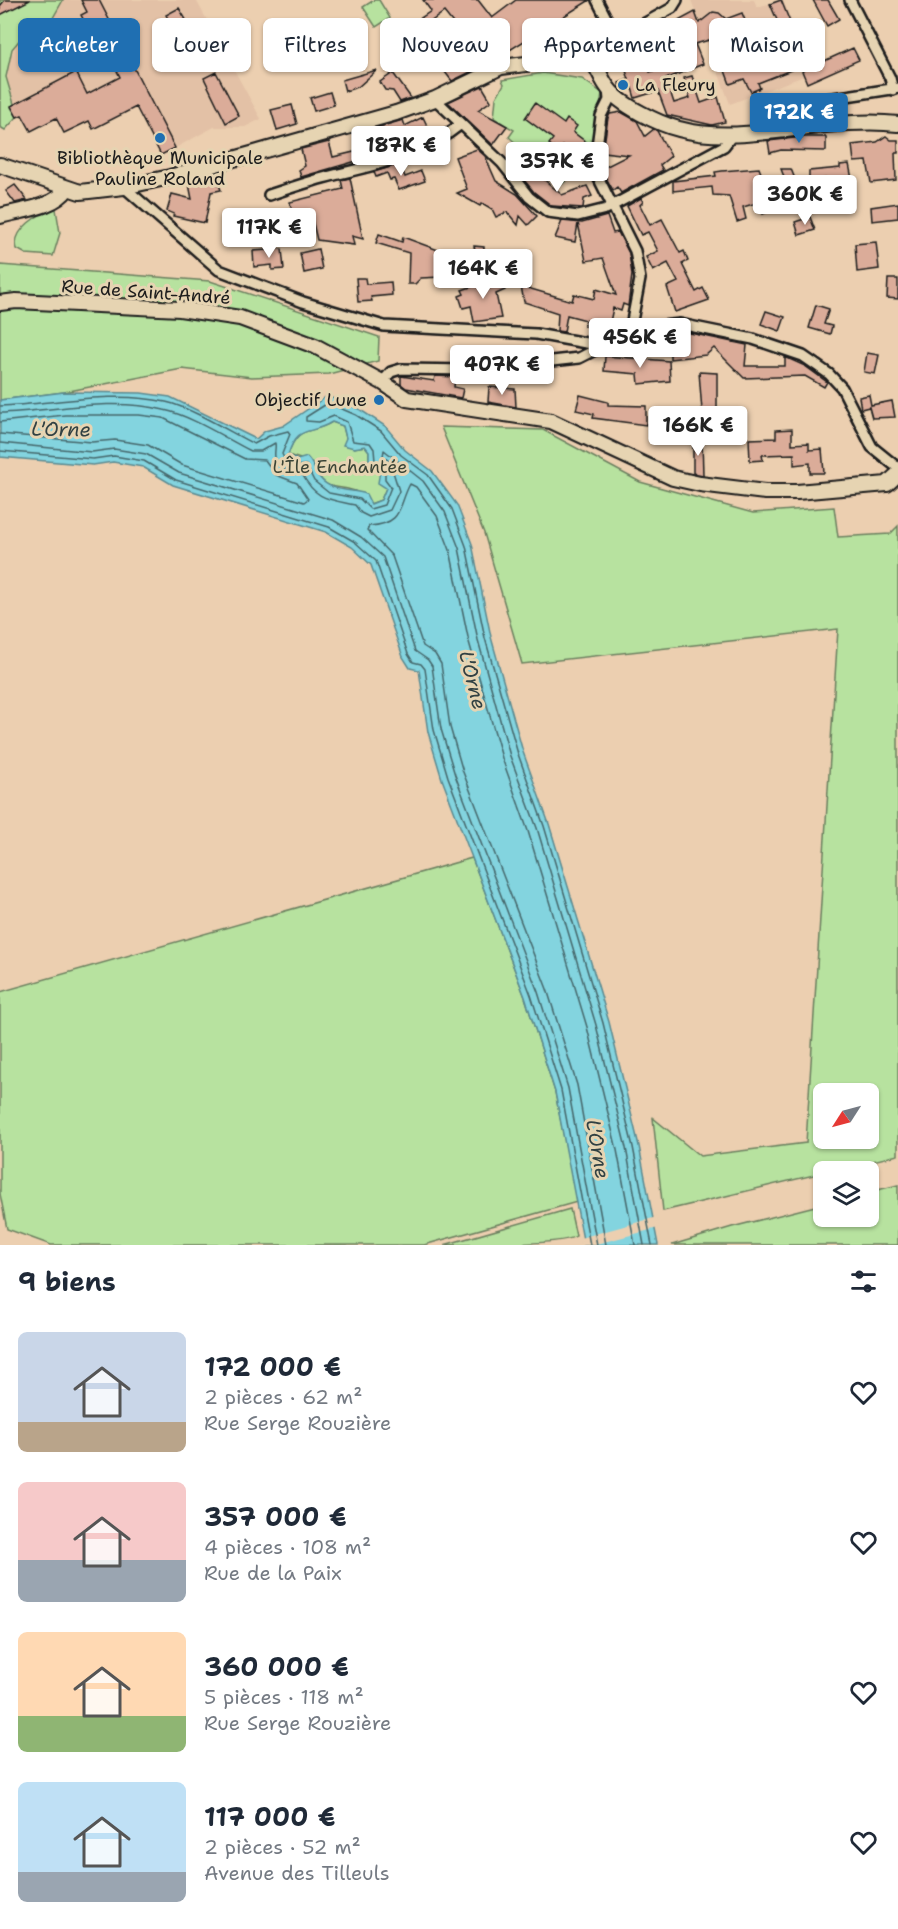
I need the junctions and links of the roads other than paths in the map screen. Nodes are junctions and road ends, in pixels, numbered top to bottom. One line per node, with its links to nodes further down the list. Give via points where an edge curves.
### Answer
1 (597, 0): 4 (street)
2 (677, 0): 5 (street, via 672,8)
3 (850, 0): 9 (street)
4 (606, 18)
5 (654, 18)
6 (522, 64): 10 (street, via 501,67)
7 (599, 72): 8 (street)
8 (608, 89): 14 (street, via 666,125 691,132); 19 (street, via 594,169)
9 (895, 89): 13 (street, via 782,106 773,114)
10 (435, 99): 11 (street); 16 (street)
11 (461, 124): 18 (street, via 401,159); 19 (street, via 548,212 578,216)
12 (898, 124): 13 (street, via 863,122)
13 (772, 130): 14 (street)
14 (735, 133): 19 (street, via 724,146)
15 (0, 165): 17 (street)
16 (124, 187): 17 (street, via 85,193); 23 (street, via 219,270 303,302 384,326 536,334)
17 (67, 189): 20 (street, via 50,202)
18 (269, 195)
19 (612, 206): 22 (street, via 634,251 640,279 632,321)
20 (0, 216)
21 (0, 303): 24 (street, Rue de Saint-André, via 180,309 240,318 315,346)
22 (636, 329): 23 (street); 25 (street, via 680,324 753,339 802,356 836,380 872,447)
23 (603, 346): 24 (street, via 579,358 471,370 401,369)
24 (382, 382): 26 (street, Rue de Saint-André, via 407,399 551,421 673,478 700,484 797,492 887,484)
25 (898, 468)
26 (898, 474)

